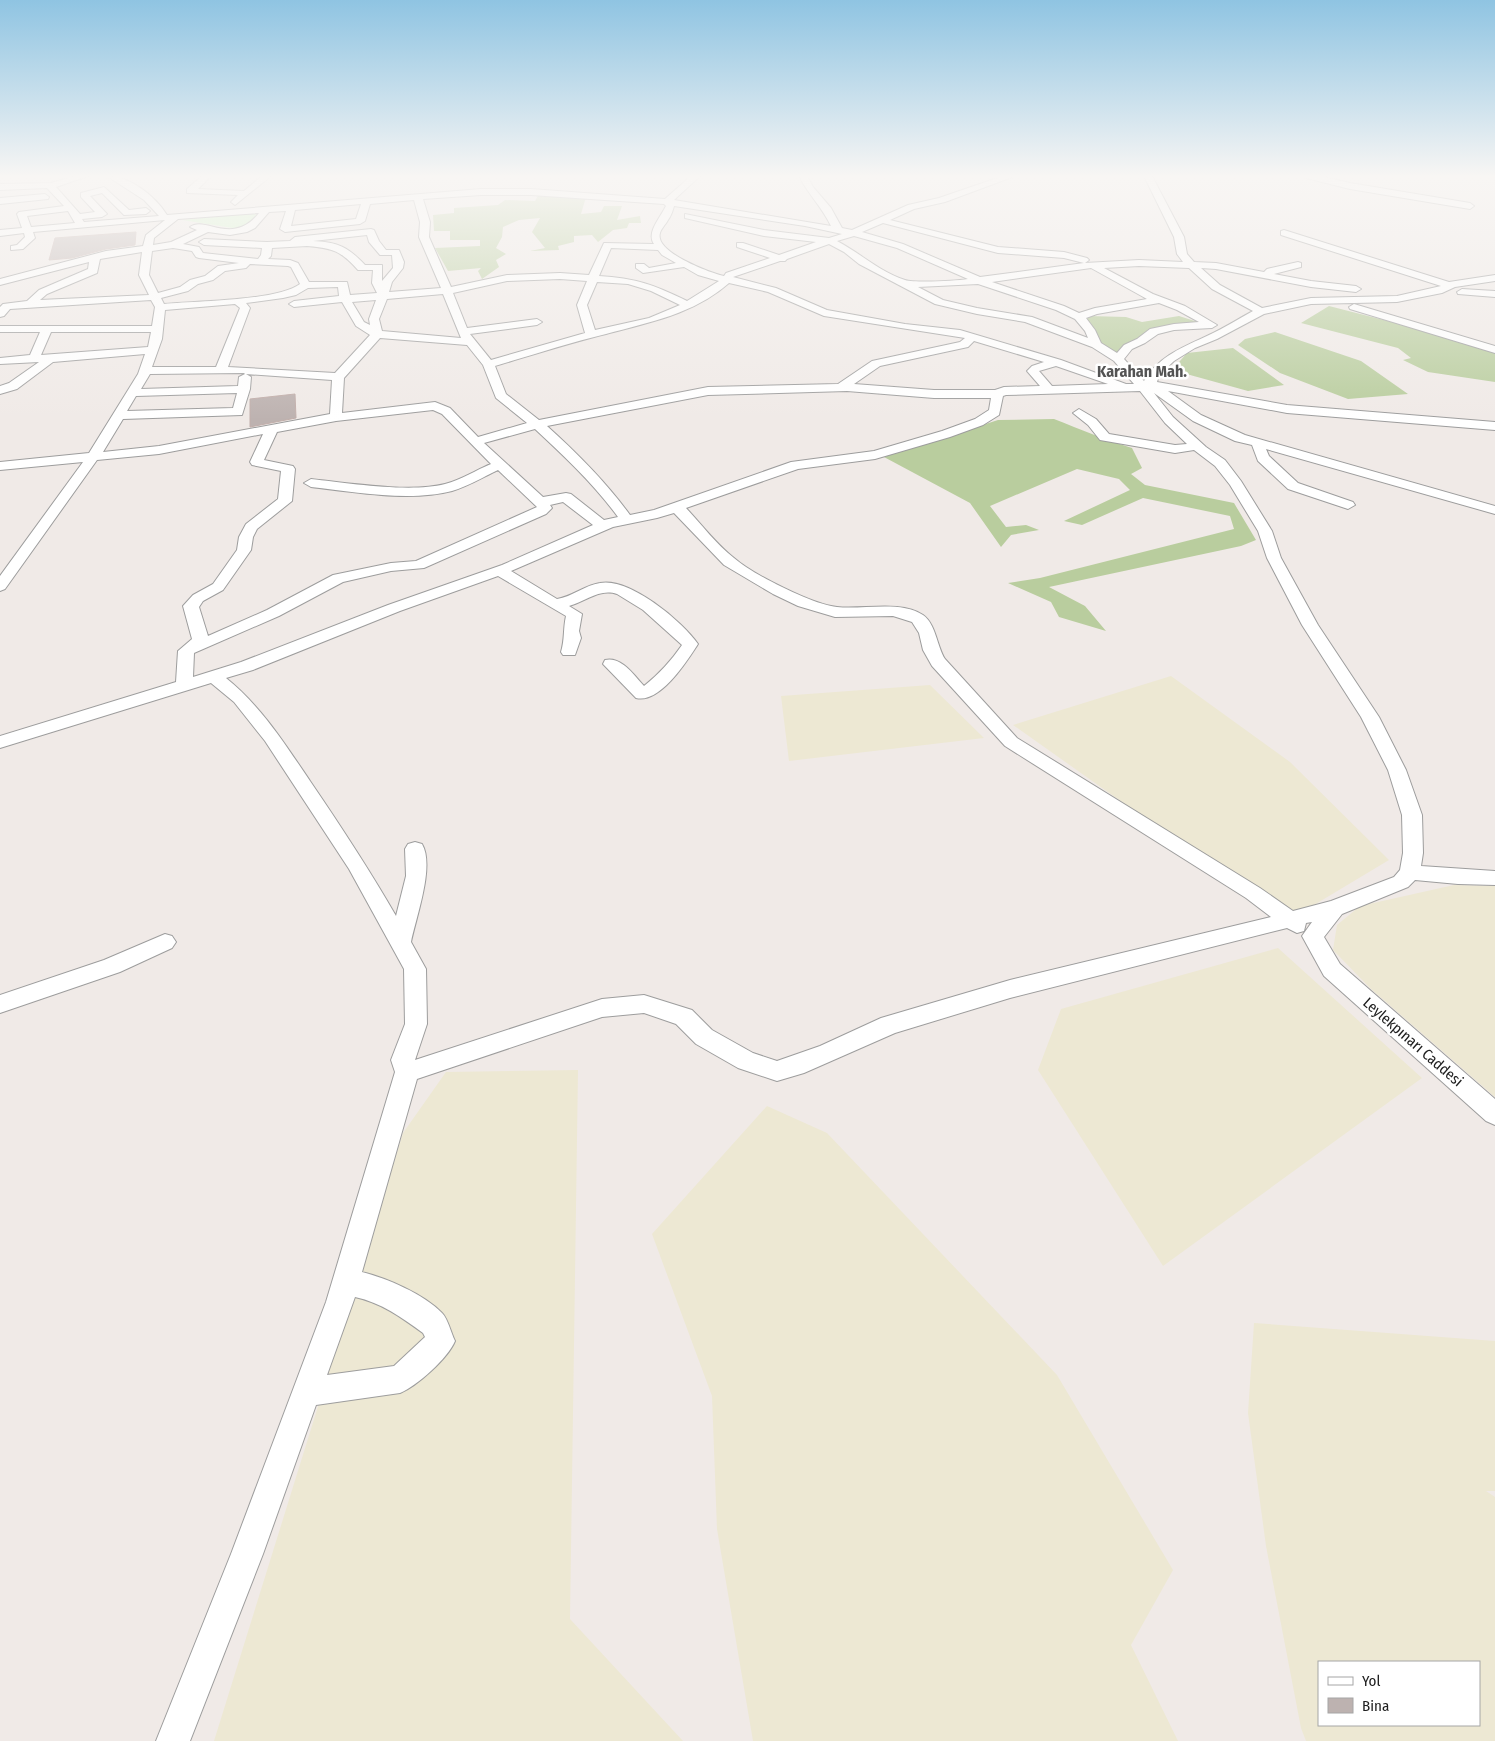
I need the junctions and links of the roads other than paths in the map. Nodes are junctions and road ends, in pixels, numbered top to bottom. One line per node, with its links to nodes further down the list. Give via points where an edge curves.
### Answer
1 (10, 257): 30 (street)
2 (94, 257): 30 (street); 45 (street, via 93,271 43,292)
3 (146, 257): 44 (street, via 144,275)
4 (214, 257): 19 (street)
5 (265, 257): 20 (street)
6 (352, 257): 39 (street, via 362,268 378,267 377,283)
7 (398, 257): 39 (street, via 397,272 386,282)
8 (433, 257): 36 (street)
9 (603, 257): 26 (street)
10 (673, 257): 21 (street)
11 (777, 257): 18 (street)
12 (787, 257): 18 (street)
13 (856, 257): 32 (street)
14 (926, 257): 31 (street)
15 (1071, 257): 23 (street)
16 (1185, 257): 22 (street)
17 (1354, 257): 34 (street)
18 (782, 259): 28 (street)
19 (247, 262): 20 (street); 44 (street, via 242,266 222,268 209,278 194,282)
20 (260, 262): 33 (street, via 295,265)
21 (687, 264): 27 (street, via 643,268); 28 (street, via 702,273)
22 (1190, 264): 23 (street); 25 (street); 50 (street, via 1216,287)
23 (1097, 265): 31 (street); 41 (street, via 1122,282)
24 (1298, 265): 25 (street, via 1271,271)
25 (1264, 276): 34 (street, via 1337,288)
26 (593, 278): 36 (street, via 507,278); 47 (street, via 629,281 655,289); 61 (street, via 582,305 590,332)
27 (658, 278)
28 (726, 278): 47 (street); 59 (street, via 772,290 824,313 905,328)
29 (1495, 278): 34 (street)
30 (5, 281)
31 (980, 281): 32 (street); 52 (street)
32 (904, 284): 49 (street, via 939,302)
33 (306, 285): 40 (street, via 343,284); 43 (street, via 302,290 281,295)
34 (1443, 288): 38 (street); 42 (street, via 1374,301)
35 (0, 289): 48 (street)
36 (446, 291): 37 (street); 62 (street)
37 (430, 292): 39 (street); 51 (street, via 432,300 446,309)
38 (1495, 294)
39 (383, 296): 40 (street); 60 (street, via 374,319)
40 (345, 299): 46 (street); 60 (street, via 360,324)
41 (1161, 300): 52 (street, via 1094,311); 55 (street)
42 (1331, 300): 50 (street); 66 (street)
43 (238, 301): 44 (street); 73 (street, via 245,308)
44 (157, 302): 45 (street, via 112,300); 58 (street)
45 (30, 304): 48 (street)
46 (294, 304)
47 (687, 305): 61 (street, via 652,320)
48 (4, 310)
49 (978, 311): 59 (street); 64 (street, via 1028,319)
50 (1261, 311): 54 (street)
51 (448, 315)
52 (1079, 317): 64 (street)
53 (537, 322): 62 (street)
54 (1235, 325): 55 (street); 77 (street, via 1170,359)
55 (1212, 326): 69 (street, via 1174,326 1154,331 1128,347)
56 (0, 329): 57 (street)
57 (47, 329): 58 (street, via 95,325); 67 (street)
58 (157, 329): 65 (street)
59 (946, 331): 63 (street)
60 (377, 334): 62 (street); 76 (street)
61 (595, 334): 72 (street)
62 (467, 337): 72 (street)
63 (972, 337): 71 (street); 78 (street, via 964,345 876,363)
64 (1096, 344): 69 (street)
65 (152, 350): 68 (street); 75 (street)
66 (1495, 350)
67 (34, 358): 68 (street); 70 (street)
68 (50, 359): 80 (street, via 13,386)
69 (1118, 359): 77 (street)
70 (0, 361)
71 (1057, 362): 77 (street); 81 (street, via 1033,371)
72 (489, 364): 87 (street, via 503,398)
73 (221, 370): 74 (street); 75 (street)
74 (245, 370): 76 (street); 79 (street)
75 (145, 371): 82 (street)
76 (338, 376): 86 (street)
77 (1142, 386): 81 (street); 88 (street, via 1287,409); 91 (street, via 1162,392 1208,424); 92 (street)
78 (841, 387): 83 (street, via 934,394); 87 (street, via 708,391)
79 (244, 388): 82 (street); 85 (street, via 238,412)
80 (0, 390)
81 (1049, 390): 83 (street)
82 (132, 393): 85 (street)
83 (996, 394): 99 (street, via 995,412 979,422 946,434 875,455 796,466)
84 (1079, 413): 92 (street, via 1106,437 1174,449)
85 (119, 415): 93 (street)
86 (336, 417): 89 (street); 90 (street, via 435,406 446,411)
87 (537, 424): 90 (street); 101 (street, via 571,455)
88 (1495, 426)
89 (272, 430): 93 (street, via 159,450); 106 (street, via 257,456 257,462 288,468 285,501 252,527 244,550 218,587 198,598 192,606 201,641)
90 (475, 442): 94 (street)
91 (1258, 444): 98 (street, via 1263,458 1293,486); 100 (street)
92 (1197, 446): 113 (street, via 1220,463 1250,505 1310,625 1370,717 1397,770 1412,815)
93 (93, 457): 95 (street); 104 (street)
94 (499, 465): 96 (street, via 443,489 380,489); 97 (street)
95 (0, 466)
96 (311, 483)
97 (538, 500): 102 (street, via 543,502 566,497); 106 (street, via 545,508 541,511 419,565 338,578 273,613)
98 (1348, 505)
99 (677, 507): 101 (street); 116 (street, via 729,562 795,599 831,612 895,611 918,619 938,662 1011,742 1253,893)
100 (1495, 510)
101 (627, 520): 102 (street)
102 (603, 526): 103 (street)
103 (500, 571): 105 (street); 109 (street)
104 (0, 586)
105 (554, 604): 107 (street, via 574,614 573,638); 108 (street, via 578,598 603,586 612,586 637,599 690,644 673,671 642,694)
106 (186, 650): 110 (street)
107 (568, 652)
108 (611, 664)
109 (213, 676): 110 (street); 119 (street, via 240,698 270,737 357,865)
110 (184, 686): 111 (street)
111 (0, 742)
112 (414, 849): 119 (street, via 416,876)
113 (1410, 872): 114 (street); 115 (street, via 1402,882)
114 (1495, 878)
115 (1335, 908): 116 (street); 117 (street)
116 (1289, 920): 117 (street); 121 (street, via 1000,992 889,1025 796,1066 777,1071 746,1061 704,1037 684,1017 644,1004 602,1008)
117 (1313, 936): 122 (street, Leylekpınarı Caddesi, via 1332,970)
118 (165, 942): 120 (street, via 112,966)
119 (400, 942): 121 (street, via 415,969 416,1024 403,1060)
120 (0, 1004)
121 (407, 1072): 123 (street)
122 (1495, 1114)
123 (346, 1281): 124 (street); 124 (street, via 378,1289 405,1303 433,1323 441,1341 400,1379)
124 (306, 1392): 125 (street, via 247,1554)
125 (173, 1741)

